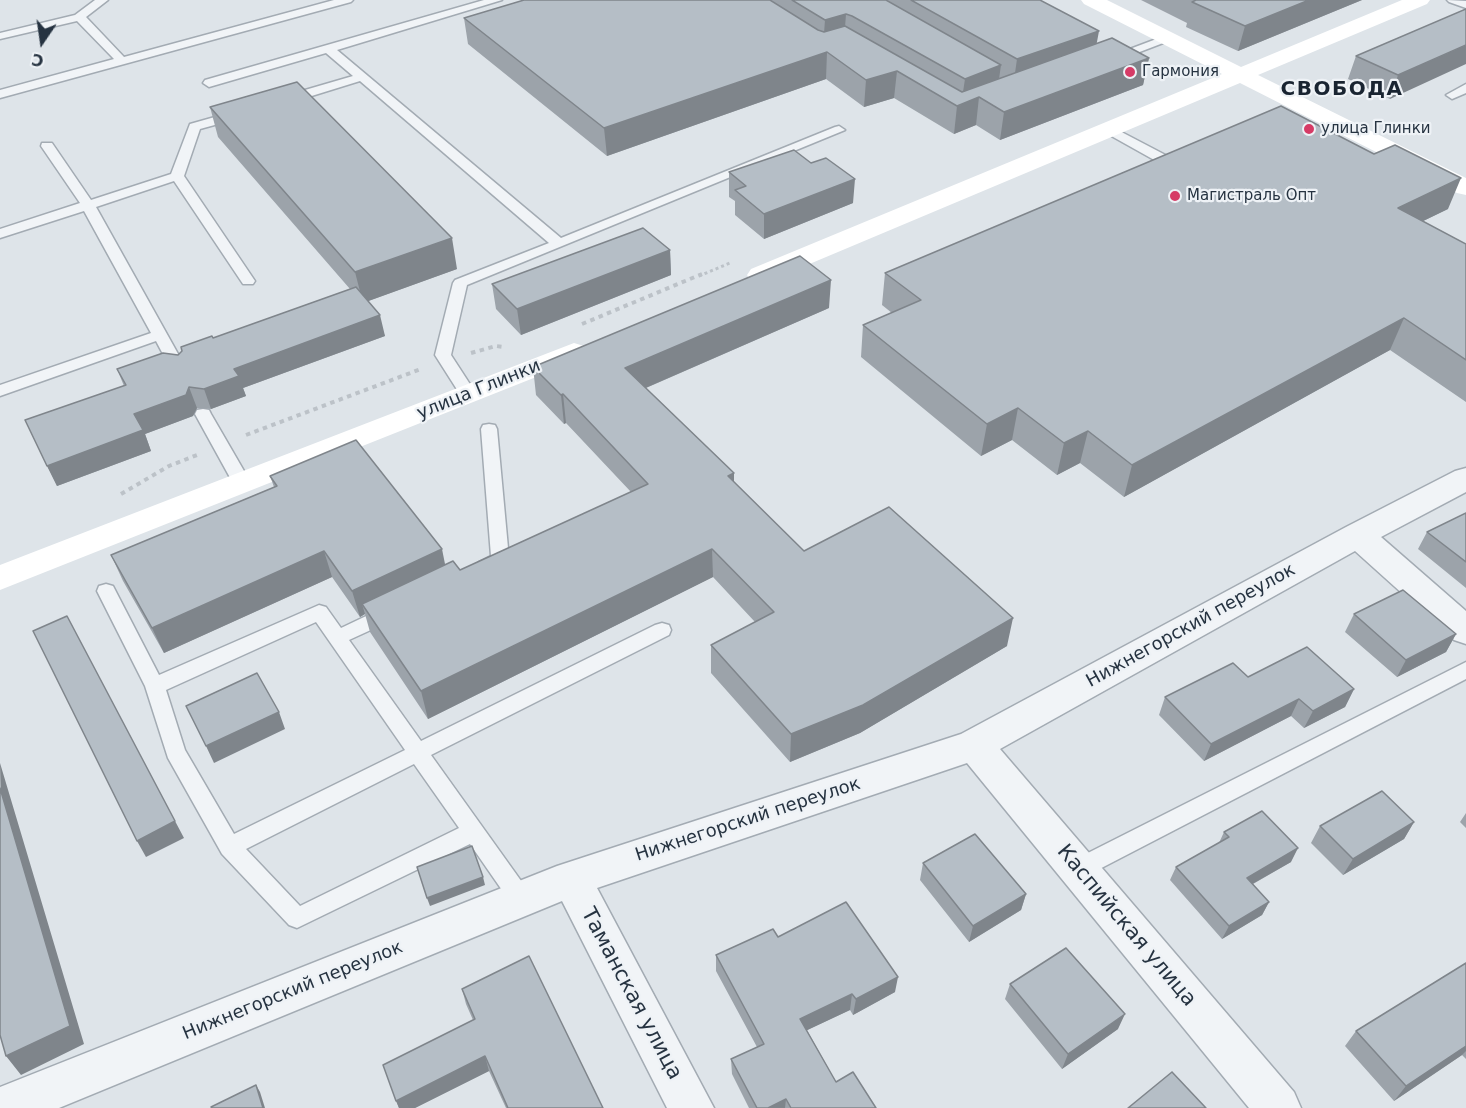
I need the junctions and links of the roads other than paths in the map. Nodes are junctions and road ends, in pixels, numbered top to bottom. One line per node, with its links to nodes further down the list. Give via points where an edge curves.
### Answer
1 (102, 0): 8 (lane)
2 (496, 0): 11 (lane)
3 (1091, 0): 10 (main road)
4 (1420, 0): 14 (main road)
5 (1453, 0): 7 (lane)
6 (339, 1): 12 (lane)
7 (1466, 5)
8 (79, 16): 9 (lane); 12 (lane)
9 (0, 36)
10 (1167, 38): 13 (lane); 14 (main road)
11 (329, 49): 15 (lane); 16 (lane)
12 (122, 61): 18 (lane)
13 (1101, 62)
14 (1243, 75): 23 (main road); 29 (main road)
15 (362, 77): 20 (lane); 32 (lane)
16 (209, 83)
17 (1466, 88): 19 (lane)
18 (0, 94)
19 (1452, 95)
20 (272, 104)
21 (250, 111): 28 (lane, via 194,127)
22 (839, 130): 32 (lane)
23 (1110, 130): 26 (lane); 33 (main road)
24 (47, 146): 30 (lane)
25 (1186, 157): 26 (lane)
26 (1170, 163): 27 (lane)
27 (1149, 172)
28 (177, 176): 30 (lane); 34 (lane)
29 (1466, 188)
30 (88, 205): 31 (lane); 35 (lane)
31 (0, 234)
32 (559, 244): 39 (lane, via 460,284 443,354)
33 (735, 273)
34 (248, 281)
35 (159, 334): 37 (lane); 38 (lane)
36 (602, 340): 39 (main road, улица Глинки)
37 (179, 370)
38 (0, 391)
39 (469, 395): 43 (main road, улица Глинки)
40 (203, 414): 43 (lane)
41 (489, 429): 45 (lane, via 500,559)
42 (1466, 479): 44 (street, Нижнегорский переулок)
43 (242, 483): 46 (main road, улица Глинки)
44 (1358, 535): 49 (street); 54 (street, Нижнегорский переулок)
45 (470, 574)
46 (0, 578)
47 (106, 591): 53 (lane)
48 (409, 603): 51 (lane)
49 (1464, 627)
50 (662, 630): 55 (lane)
51 (338, 638): 53 (lane, via 320,612); 55 (lane)
52 (1466, 670): 58 (lane)
53 (155, 686): 57 (lane, via 175,752)
54 (974, 745): 58 (street, Каспийская улица); 59 (street, Нижнегорский переулок)
55 (418, 753): 56 (lane); 57 (lane)
56 (473, 832): 57 (lane, via 297,918); 60 (lane)
57 (230, 847)
58 (1078, 869): 63 (street, Каспийская улица)
59 (571, 879): 60 (street, Нижнегорский переулок); 62 (street, Таманская улица)
60 (521, 899): 61 (street, Нижнегорский переулок)
61 (4, 1108)
62 (691, 1108)
63 (1278, 1108)

